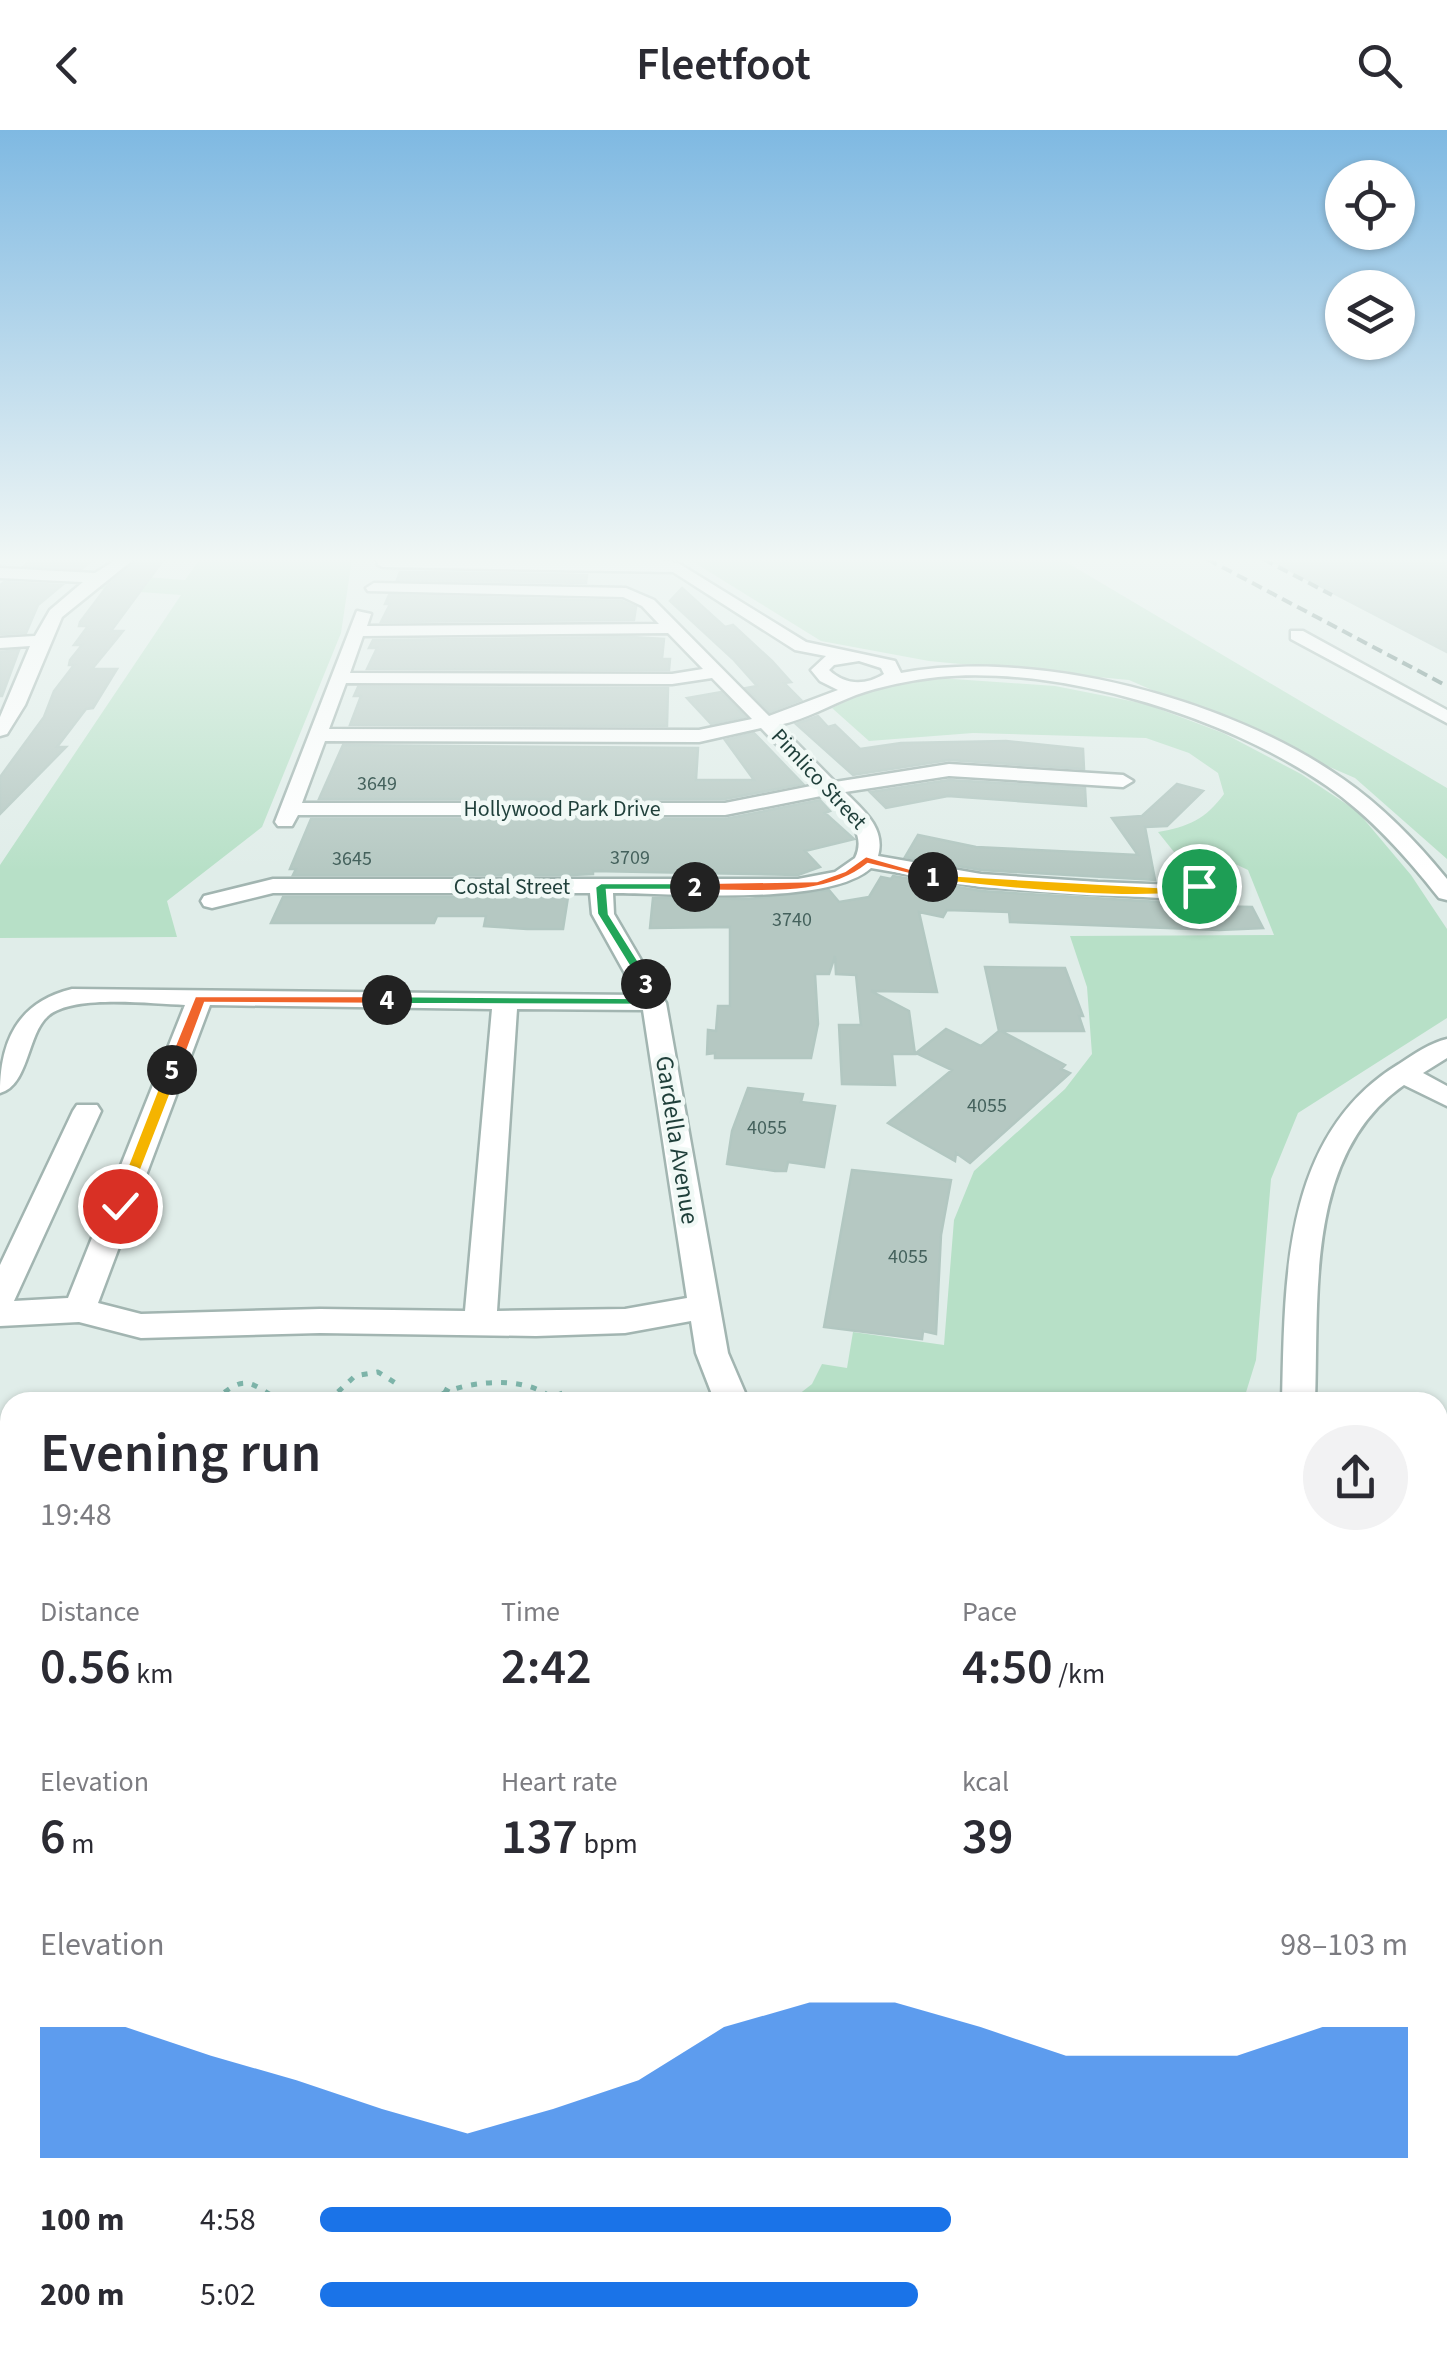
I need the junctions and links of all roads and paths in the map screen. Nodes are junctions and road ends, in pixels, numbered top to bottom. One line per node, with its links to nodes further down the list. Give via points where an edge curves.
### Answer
1 (34, 663): 16 (street, via 15,712)
2 (345, 663): 11 (street)
3 (706, 663): 9 (street, Pimlico Street)
4 (816, 663): 8 (street)
5 (830, 663): 8 (street)
6 (865, 663): 10 (street)
7 (1348, 663): 14 (street)
8 (821, 666): 12 (street); 13 (street)
9 (716, 672): 11 (street, via 672,679); 15 (street, Pimlico Street)
10 (887, 672): 12 (street); 23 (street, via 1022,675 1095,686 1257,739 1369,808)
11 (339, 678): 17 (street)
12 (858, 688): 13 (street)
13 (822, 702): 15 (street)
14 (1447, 717)
15 (767, 724): 17 (street, via 666,737); 19 (street, Pimlico Street)
16 (0, 730)
17 (318, 736): 19 (street, Hollywood Park Drive, via 287,815 724,810)
18 (1123, 781): 19 (street, Hollywood Park Drive, via 948,770)
19 (831, 788): 20 (street, Pimlico Street, via 872,835)
20 (866, 860): 21 (street, via 1004,884 1176,892); 22 (street, Costal Street, via 834,880 798,886)
21 (1208, 878)
22 (601, 887): 24 (street, Costal Street, via 273,886); 27 (street, Gardella Avenue, via 603,914)
23 (1447, 893)
24 (212, 900)
25 (200, 999): 26 (street); 30 (street, via 72,996 36,1012); 35 (street)
26 (505, 1001): 27 (street); 37 (street)
27 (654, 1002): 34 (street, Gardella Avenue)
28 (1447, 1047): 29 (street)
29 (1403, 1073): 31 (street); 47 (street, via 1356,1110 1323,1164 1312,1216)
30 (0, 1084)
31 (1447, 1097)
32 (87, 1111): 33 (street)
33 (0, 1298)
34 (704, 1307): 37 (street, via 625,1321); 46 (street, Gardella Avenue)
35 (80, 1310): 36 (street); 37 (street, via 141,1326)
36 (0, 1314)
37 (480, 1322)
38 (400, 1386): 42 (path, via 378,1372 356,1376)
39 (444, 1389): 43 (path); 44 (path); 45 (path, via 525,1384)
40 (225, 1392): 41 (path, via 248,1381)
41 (266, 1392)
42 (339, 1392)
43 (441, 1392)
44 (449, 1392)
45 (546, 1392)
46 (727, 1392)
47 (1299, 1392)

